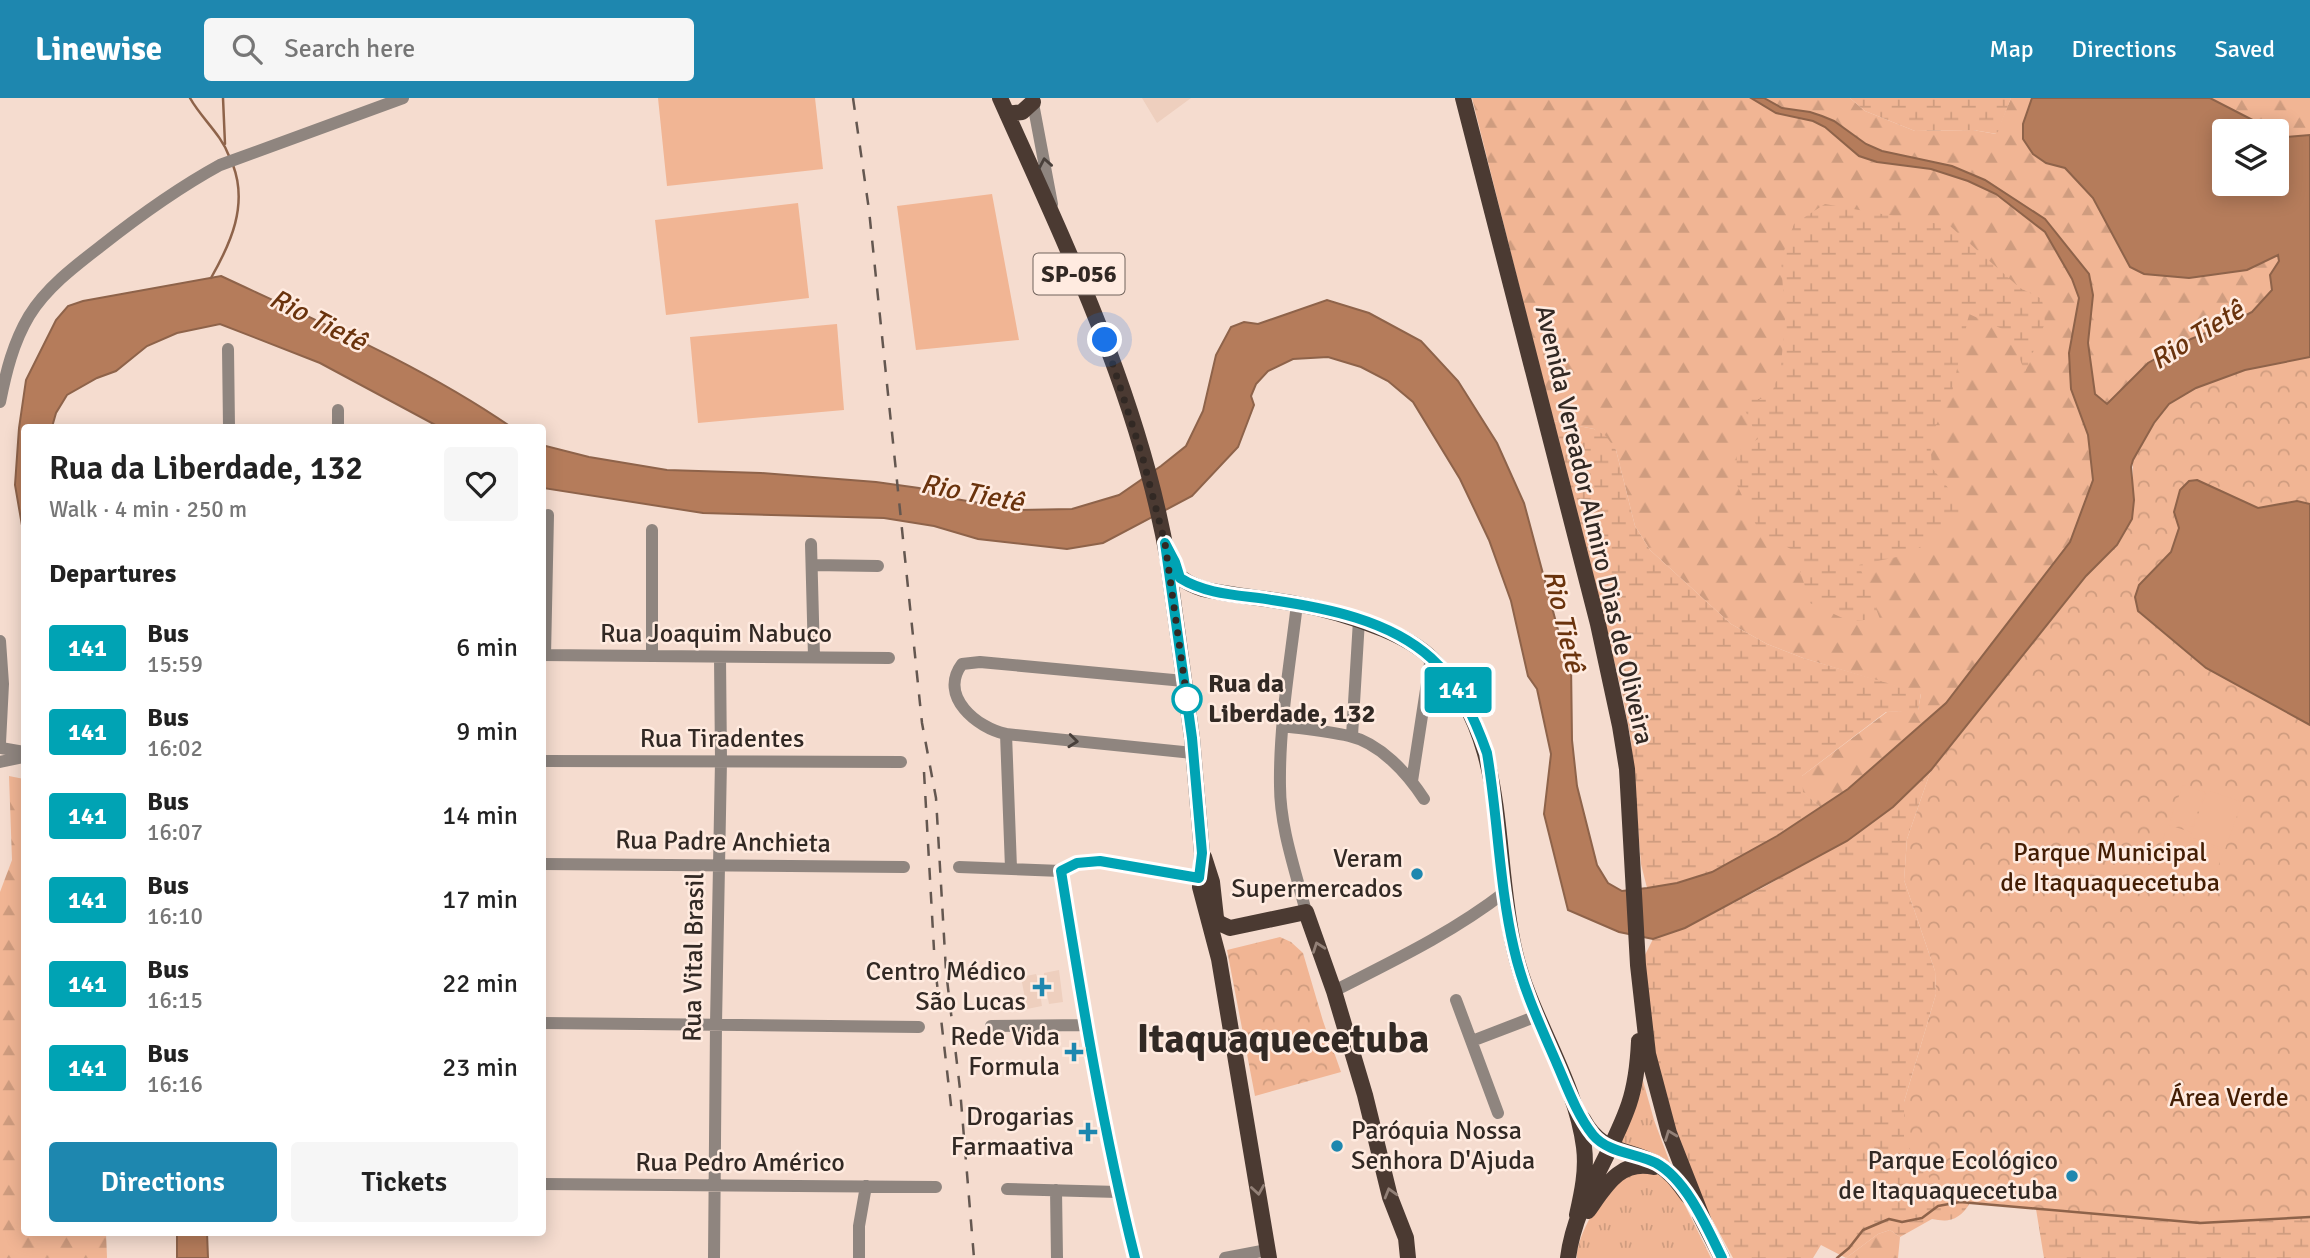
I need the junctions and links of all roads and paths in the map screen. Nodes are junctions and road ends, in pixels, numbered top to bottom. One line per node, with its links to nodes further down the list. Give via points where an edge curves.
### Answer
1 (403, 98): 8 (street, via 220,165 120,231 42,298 19,333)
2 (1000, 98): 5 (main road, SP-056)
3 (1463, 98): 62 (main road, Avenida Vereador Almiro Dias de Oliveira, via 1620,726 1627,769)
4 (1033, 100): 5 (main road, via 1022,112); 6 (street, one-way to 4)
5 (1007, 114): 6 (main road, SP-056)
6 (1056, 224): 14 (main road, SP-056, via 1112,358)
7 (228, 349): 10 (street)
8 (0, 402)
9 (338, 410): 11 (street)
10 (229, 424)
11 (338, 424)
12 (548, 515): 20 (street)
13 (652, 530): 28 (street)
14 (1163, 540): 16 (main road, SP-056); 19 (main road, SP-056)
15 (811, 544): 17 (street)
16 (1168, 561): 19 (main road, SP-056); 26 (main road)
17 (813, 565): 18 (street); 30 (street)
18 (878, 566)
19 (1180, 578): 21 (main road); 23 (main road)
20 (546, 585)
21 (1210, 591): 22 (main road); 23 (main road, via 1189,595)
22 (1297, 604): 24 (main road); 35 (street)
23 (1180, 607): 26 (main road)
24 (1360, 620): 31 (main road, via 1399,636); 37 (street)
25 (0, 641): 34 (street)
26 (1181, 650): 33 (main road)
27 (546, 655): 28 (street, Rua Joaquim Nabuco)
28 (652, 656): 29 (street, Rua Joaquim Nabuco)
29 (720, 657): 30 (street, Rua Joaquim Nabuco); 43 (street, Rua Vital Brasil)
30 (814, 657): 32 (street, Rua Joaquim Nabuco)
31 (1431, 657): 45 (street); 55 (main road, via 1467,704 1487,753)
32 (890, 658)
33 (1185, 681): 36 (street, via 962,664 956,675 963,708 982,726); 40 (main road)
34 (1, 705): 38 (street)
35 (1283, 726): 37 (street); 57 (street, via 1281,804)
36 (1006, 734): 40 (street, one-way to 40); 52 (street)
37 (1352, 736): 45 (street, via 1386,756)
38 (0, 752): 39 (street); 41 (street)
39 (21, 752)
40 (1193, 753): 47 (main road)
41 (21, 756)
42 (546, 761): 43 (street, Rua Tiradentes)
43 (721, 761): 44 (street, Rua Tiradentes); 49 (street, Rua Vital Brasil)
44 (901, 762)
45 (1412, 781): 46 (street)
46 (1424, 799)
47 (1202, 853): 54 (main road); 56 (main road)
48 (546, 864): 49 (street, Rua Padre Anchieta)
49 (718, 864): 50 (street, Rua Padre Anchieta); 65 (street, Rua Vital Brasil)
50 (904, 867)
51 (959, 867): 52 (street)
52 (1011, 869): 53 (street)
53 (1061, 871): 54 (street, via 1077,863 1100,861); 66 (street)
54 (1199, 878): 56 (main road, via 1207,886); 59 (main road)
55 (1505, 892): 60 (street, via 1434,941); 63 (main road, via 1514,948)
56 (1215, 911): 58 (main road, via 1219,923)
57 (1306, 912): 58 (main road); 60 (main road, one-way to 57)
58 (1230, 928): 59 (main road, via 1221,941)
59 (1219, 959): 86 (main road, one-way to 86)
60 (1334, 991): 92 (main road, one-way to 60)
61 (1456, 1000): 69 (street)
62 (1642, 1010): 71 (main road, Avenida Vereador Almiro Dias de Oliveira, via 1637,1075); 84 (main road, Avenida Vereador Almiro Dias de Oliveira, one-way to 62, via 1661,1111)
63 (1537, 1016): 69 (street); 70 (main road)
64 (546, 1023): 65 (street)
65 (716, 1024): 68 (street); 77 (street, Rua Vital Brasil)
66 (1086, 1025): 67 (street); 82 (street)
67 (991, 1026)
68 (919, 1027)
69 (1472, 1041): 72 (street)
70 (1571, 1095): 73 (main road); 83 (main road, via 1585,1158)
71 (1629, 1106): 73 (main road, via 1606,1129); 74 (main road, Avenida Vereador Almiro Dias de Oliveira)
72 (1498, 1113)
73 (1585, 1123): 74 (main road)
74 (1610, 1147): 75 (main road); 83 (main road, Avenida Vereador Almiro Dias de Oliveira)
75 (1666, 1170): 84 (main road); 85 (main road, via 1635,1166 1623,1170)
76 (546, 1184): 77 (street, Rua Pedro Américo)
77 (716, 1185): 78 (street, Rua Pedro Américo); 87 (street, Rua Vital Brasil)
78 (866, 1186): 79 (street, Rua Pedro Américo); 88 (street)
79 (936, 1187)
80 (1007, 1189): 81 (street)
81 (1055, 1190): 82 (street); 89 (street)
82 (1118, 1192): 90 (street)
83 (1577, 1215): 85 (main road)
84 (1704, 1222): 94 (main road)
85 (1570, 1239): 93 (main road)
86 (1268, 1254): 91 (street)
87 (714, 1258)
88 (859, 1258)
89 (1057, 1258)
90 (1135, 1258)
91 (1225, 1258)
92 (1408, 1258)
93 (1568, 1258)
94 (1723, 1258)

